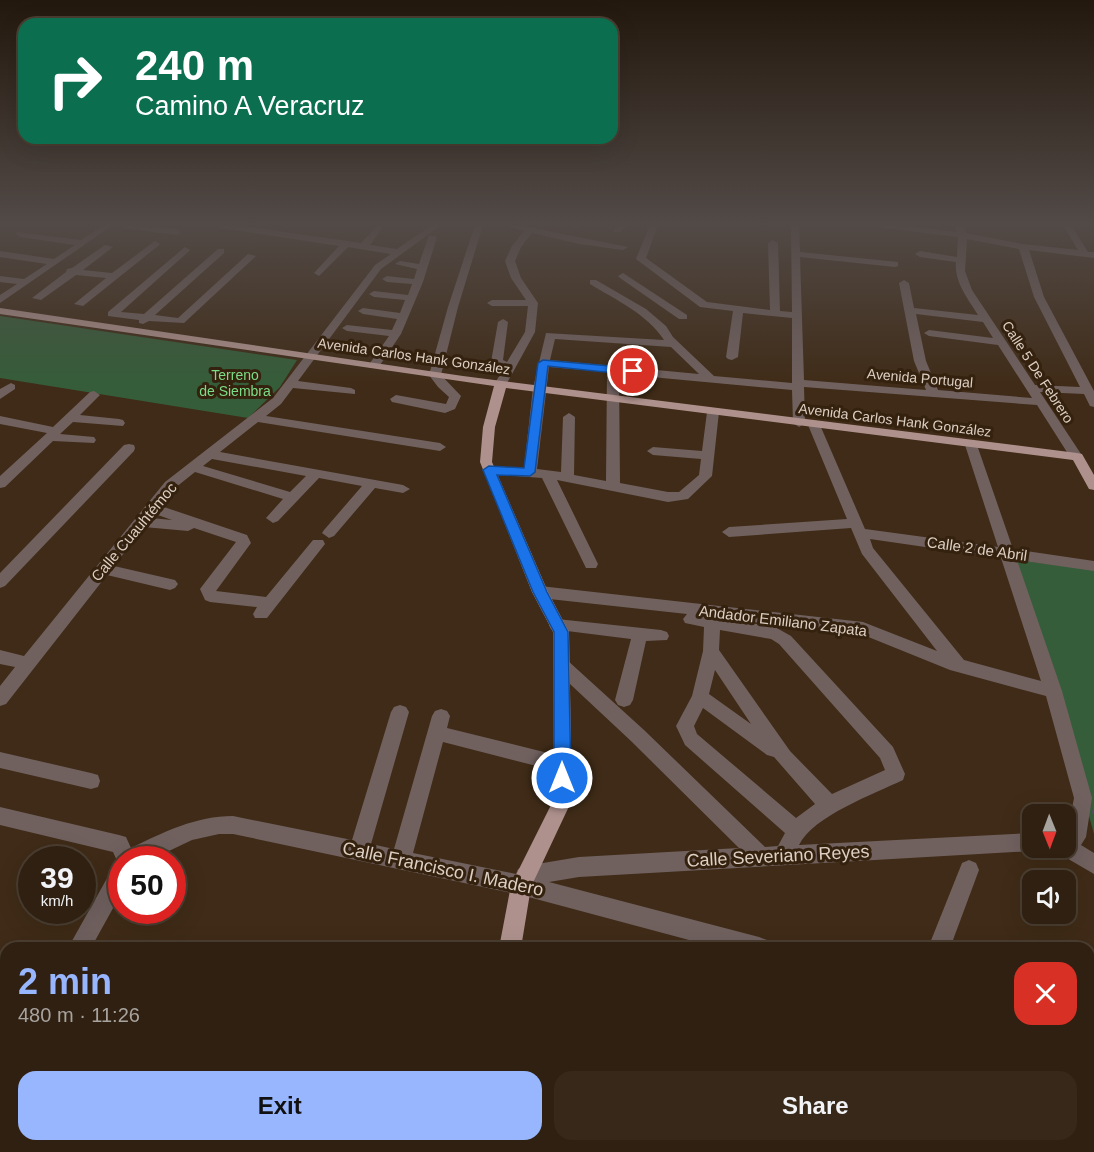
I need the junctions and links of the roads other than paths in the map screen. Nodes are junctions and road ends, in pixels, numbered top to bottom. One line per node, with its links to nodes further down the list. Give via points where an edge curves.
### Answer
1 (0, 279): 19 (street)
2 (30, 279): 19 (street)
3 (63, 279): 24 (street)
4 (111, 279): 29 (street)
5 (152, 279): 39 (street, via 112,314)
6 (190, 279): 39 (street)
7 (226, 279): 39 (street, via 180,321)
8 (369, 279): 49 (street, Calle Cuauhtémoc)
9 (387, 279): 20 (street)
10 (419, 279): 20 (street)
11 (462, 279): 55 (street)
12 (517, 279): 28 (street)
13 (627, 279): 38 (street)
14 (667, 279): 30 (street)
15 (774, 279): 35 (street)
16 (796, 279): 37 (street)
17 (963, 279): 40 (street, Calle 5 De Febrero)
18 (1034, 279): 64 (street)
19 (25, 282): 26 (street)
20 (418, 282): 25 (street)
21 (593, 282): 43 (street, via 642,311)
22 (904, 283): 32 (street)
23 (374, 294): 25 (street)
24 (37, 298)
25 (411, 298): 36 (street)
26 (0, 300)
27 (492, 303): 28 (street)
28 (533, 303): 53 (street, via 530,332)
29 (79, 304)
30 (704, 305): 31 (street); 38 (street)
31 (738, 309): 35 (street); 50 (street)
32 (909, 310): 40 (street); 65 (street, via 920,361)
33 (0, 311): 44 (main road, Avenida Carlos Hank González)
34 (363, 311): 36 (street)
35 (775, 313): 37 (street)
36 (402, 316): 46 (street)
37 (797, 316): 59 (street)
38 (682, 317): 43 (street)
39 (146, 318): 44 (street)
40 (986, 319): 47 (street, Calle 5 De Febrero)
41 (503, 322): 53 (street, via 497,362)
42 (347, 328): 46 (street)
43 (662, 328): 48 (street)
44 (132, 331): 49 (main road, Avenida Carlos Hank González)
45 (929, 333): 47 (street)
46 (396, 334): 52 (street)
47 (1000, 342): 62 (street, Calle 5 De Febrero)
48 (674, 344): 51 (street, via 550,335); 56 (street)
49 (312, 357): 52 (main road, Avenida Carlos Hank González); 58 (street, Calle Cuauhtémoc)
50 (732, 357)
51 (543, 363): 54 (street, Avenida Portugal); 61 (street)
52 (374, 366): 55 (main road, Avenida Carlos Hank González)
53 (511, 367): 57 (street)
54 (613, 369): 56 (street, Avenida Portugal); 68 (street)
55 (435, 375): 57 (main road, Avenida Carlos Hank González); 69 (street, via 455,396 449,408)
56 (711, 379): 59 (street, Avenida Portugal)
57 (501, 383): 61 (main road, Avenida Carlos Hank González); 89 (main road, via 489,427)
58 (292, 384): 63 (street); 74 (street, Calle Cuauhtémoc)
59 (798, 385): 65 (street, Avenida Portugal); 77 (street)
60 (11, 387): 66 (street)
61 (539, 388): 68 (main road, Avenida Carlos Hank González); 90 (street)
62 (1030, 388): 64 (street); 70 (street, Calle 5 De Febrero)
63 (351, 392)
64 (1091, 392)
65 (934, 394): 70 (street, Avenida Portugal)
66 (0, 395)
67 (94, 395): 73 (street)
68 (612, 398): 71 (main road, Avenida Carlos Hank González); 97 (street)
69 (396, 399)
70 (1040, 402): 86 (street, Calle 5 De Febrero)
71 (713, 412): 77 (main road, Avenida Carlos Hank González); 85 (street)
72 (569, 417): 93 (street)
73 (70, 418): 76 (street); 78 (street)
74 (256, 418): 81 (street); 84 (street, Calle Cuauhtémoc)
75 (0, 420): 78 (street)
76 (119, 423)
77 (806, 424): 80 (main road, Avenida Carlos Hank González); 105 (street)
78 (53, 434): 79 (street); 96 (street)
79 (90, 440)
80 (971, 445): 86 (main road, Avenida Carlos Hank González); 109 (street)
81 (440, 447)
82 (129, 448): 113 (street)
83 (653, 451): 85 (street)
84 (209, 454): 87 (street); 88 (street, Calle Cuauhtémoc)
85 (708, 456): 97 (street, via 705,476 683,496 668,497)
86 (1077, 457): 98 (main road)
87 (259, 463): 91 (street); 94 (street)
88 (193, 467): 94 (street); 101 (street, Calle Cuauhtémoc, via 170,485)
89 (489, 470): 90 (street); 115 (main road)
90 (530, 472): 92 (street)
91 (316, 473): 95 (street); 100 (street)
92 (547, 474): 93 (street); 110 (street)
93 (567, 477): 97 (street)
94 (242, 481): 100 (street)
95 (372, 483): 99 (street); 107 (street)
96 (0, 484)
97 (612, 486)
98 (1094, 486)
99 (403, 489)
100 (293, 497): 102 (street)
101 (152, 508): 103 (street, Calle Cuauhtémoc); 104 (street)
102 (273, 518)
103 (140, 522): 104 (street); 112 (street, Calle Cuauhtémoc)
104 (200, 525): 108 (street, via 244,543 207,593 265,609)
105 (858, 528): 106 (street, Calle 2 de Abril); 109 (street, Calle 2 de Abril); 124 (street, via 867,550)
106 (729, 532)
107 (329, 533)
108 (318, 544)
109 (1008, 552): 111 (street, Calle 2 de Abril); 126 (street)
110 (591, 564)
111 (1094, 566)
112 (102, 569): 114 (street); 123 (street, Calle Cuauhtémoc)
113 (0, 582)
114 (170, 584)
115 (540, 592): 118 (main road); 124 (street, Andador Emiliano Zapata, via 863,628)
116 (682, 618): 117 (street)
117 (712, 623): 121 (street); 135 (street, via 775,633 785,639 887,753 896,774)
118 (557, 625): 119 (street); 125 (main road, via 561,632)
119 (640, 633): 120 (street); 129 (street)
120 (662, 636)
121 (711, 651): 127 (street); 131 (street)
122 (0, 657): 123 (street)
123 (28, 663): 128 (street, Calle Cuauhtémoc)
124 (958, 665): 126 (street, Andador Emiliano Zapata)
125 (561, 666): 145 (street, via 613,711); 149 (main road, via 563,800)
126 (1053, 691): 138 (street, via 1083,798)
127 (700, 697): 131 (street); 137 (street, via 685,726 691,739)
128 (0, 699)
129 (624, 700)
130 (400, 712): 142 (street)
131 (784, 757): 135 (street)
132 (0, 760): 134 (street)
133 (548, 761): 146 (street, via 439,725)
134 (92, 781)
135 (829, 805): 137 (street)
136 (0, 816): 140 (street, Calle Francisco I. Madero)
137 (796, 830): 144 (street)
138 (1076, 837)
139 (1022, 843): 144 (street, Calle Severiano Reyes)
140 (121, 846)
141 (159, 846): 142 (street, Calle Francisco I. Madero, via 218,823)
142 (359, 850): 146 (street, Calle Francisco I. Madero)
143 (1076, 853): 147 (street)
144 (784, 855): 145 (street, Calle Severiano Reyes)
145 (761, 857): 149 (street, Calle Severiano Reyes, via 579,867)
146 (401, 859): 149 (street, Calle Francisco I. Madero)
147 (1094, 864)
148 (969, 870): 154 (street)
149 (523, 880): 152 (main road); 153 (street, Calle Francisco I. Madero)
150 (108, 896): 151 (street)
151 (82, 942)
152 (511, 942)
153 (738, 942)
154 (941, 942)

